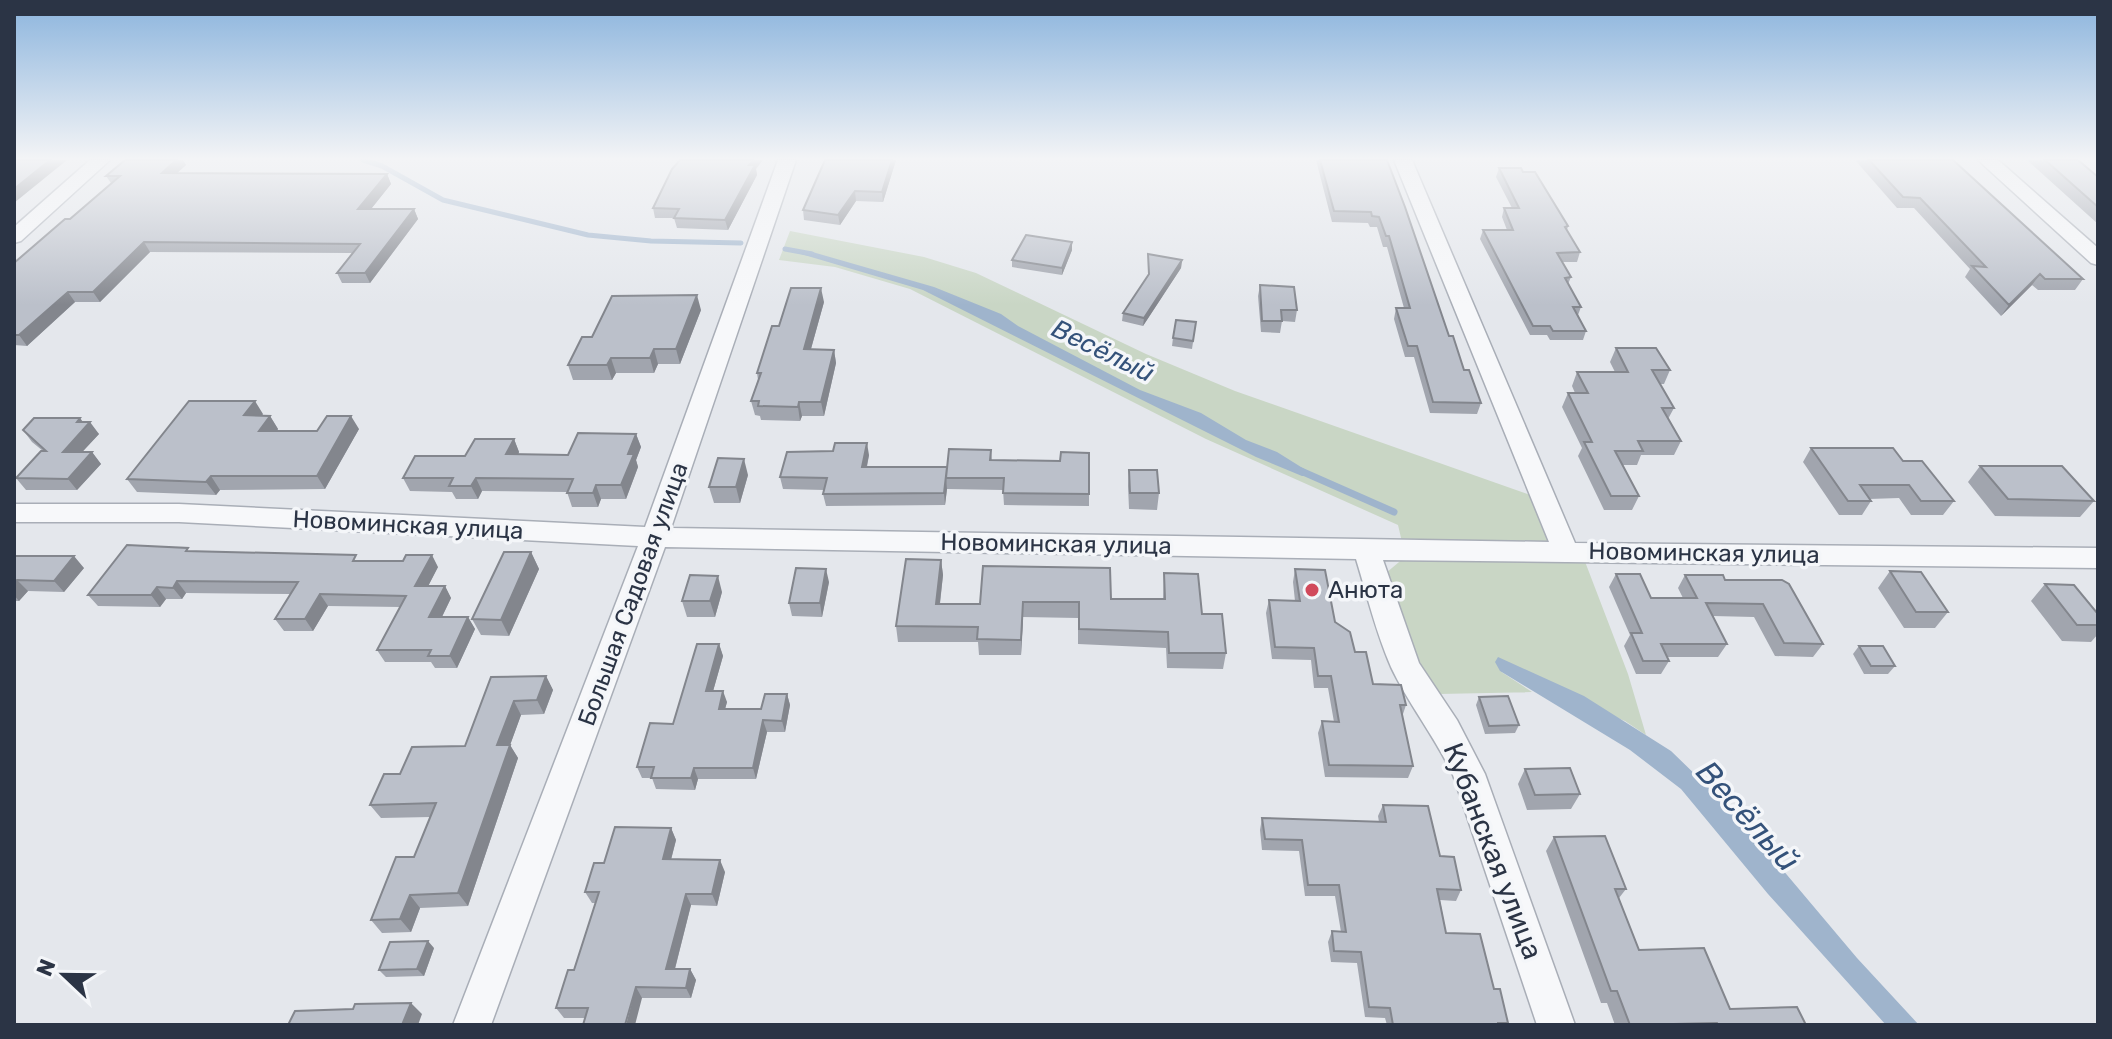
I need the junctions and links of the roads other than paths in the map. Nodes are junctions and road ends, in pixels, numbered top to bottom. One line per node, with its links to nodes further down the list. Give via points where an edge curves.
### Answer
1 (46, 208): 5 (street)
2 (770, 208): 8 (street, Большая Садовая улица)
3 (1423, 208): 10 (street)
4 (2041, 208): 6 (street)
5 (14, 237)
6 (2098, 259)
7 (14, 513): 8 (street, Новоминская улица, via 179,513)
8 (655, 537): 9 (street, Новоминская улица); 12 (street, Большая Садовая улица)
9 (1366, 550): 10 (street, Новоминская улица); 13 (street, Кубанская улица, via 1404,663 1469,774)
10 (1566, 552): 11 (street, Новоминская улица)
11 (2098, 558)
12 (472, 1025)
13 (1556, 1025)

